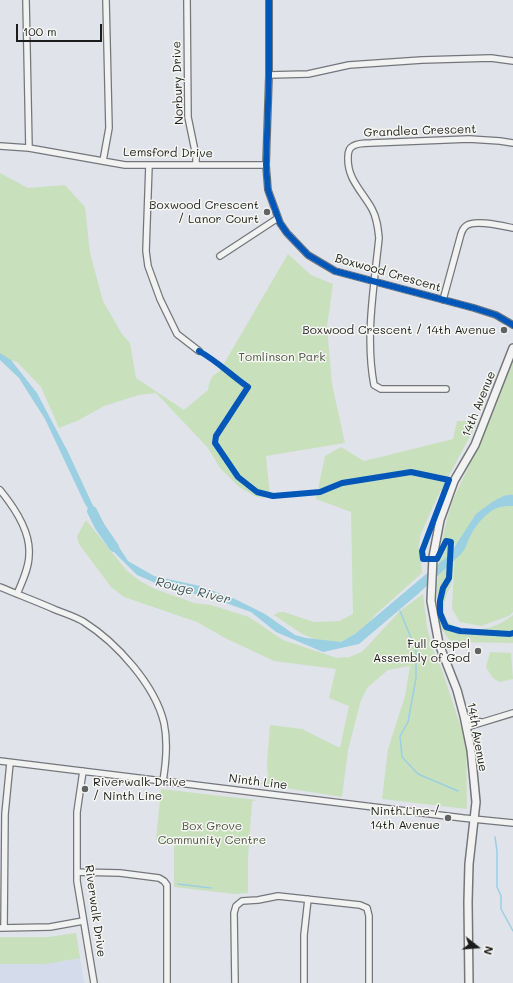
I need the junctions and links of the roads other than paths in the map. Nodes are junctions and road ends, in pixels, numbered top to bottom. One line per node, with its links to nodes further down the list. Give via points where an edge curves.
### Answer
1 (26, 0): 9 (street)
2 (106, 0): 10 (street, via 109,128)
3 (187, 0): 12 (street, Norbury Drive, via 188,117)
4 (269, 0): 6 (street, Boxwood Crescent)
5 (513, 61): 6 (street, via 485,58 422,60 350,65 308,74)
6 (269, 75): 13 (street, Boxwood Crescent)
7 (513, 143): 17 (street, Grandlea Crescent, via 494,140 437,140 371,142 351,147 348,154 350,176 376,218 379,238)
8 (0, 146): 9 (street, Lemsford Drive)
9 (29, 148): 10 (street, Lemsford Drive)
10 (103, 161): 11 (street, Lemsford Drive)
11 (149, 165): 12 (street, Lemsford Drive); 21 (street, via 146,251 148,266 160,299 178,334)
12 (196, 165): 13 (street, Lemsford Drive)
13 (266, 165): 14 (street, Boxwood Crescent, via 268,190)
14 (278, 218): 16 (street); 17 (street, Boxwood Crescent, via 287,233 308,255 335,271)
15 (513, 228): 18 (street, via 477,223 466,225 461,234)
16 (220, 256)
17 (374, 282): 18 (street, Boxwood Crescent); 22 (street, via 370,329 374,385 381,389)
18 (443, 300): 19 (street, Boxwood Crescent, via 496,315)
19 (513, 325)
20 (513, 348): 27 (main road, 14th Avenue, via 475,445 452,487 440,520 433,557 431,601 439,644)
21 (199, 351)
22 (446, 389)
23 (0, 490): 25 (street, via 18,516 29,546 30,555)
24 (0, 587): 25 (street)
25 (17, 594): 33 (street, via 84,622 106,638 137,670 153,695 163,718 166,752)
26 (513, 713): 28 (street)
27 (464, 716): 28 (street); 29 (main road, 14th Avenue)
28 (481, 722): 29 (street)
29 (466, 727): 34 (main road, 14th Avenue, via 476,802)
30 (0, 762): 31 (street, Ninth Line)
31 (10, 763): 32 (street, Ninth Line); 39 (street, via 5,814)
32 (83, 771): 33 (street, Ninth Line); 36 (street, Riverwalk Drive, via 77,812)
33 (163, 781): 34 (street, Ninth Line)
34 (474, 819): 35 (street, Ninth Line); 45 (main road, 14th Avenue, via 468,894)
35 (513, 823)
36 (77, 872): 38 (street, Riverwalk Drive); 41 (street, via 120,873 159,878 164,881 167,885)
37 (308, 899): 42 (street, via 278,896 238,903 234,913); 43 (street, via 304,935); 44 (street, via 367,908)
38 (84, 921): 39 (street, via 50,927); 40 (street, Riverwalk Drive)
39 (2, 928)
40 (94, 983)
41 (167, 983)
42 (235, 983)
43 (304, 983)
44 (369, 983)
45 (469, 983)

